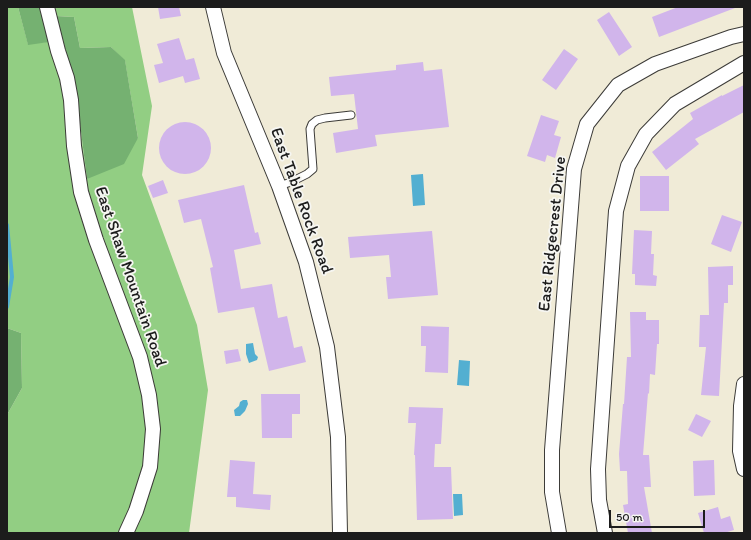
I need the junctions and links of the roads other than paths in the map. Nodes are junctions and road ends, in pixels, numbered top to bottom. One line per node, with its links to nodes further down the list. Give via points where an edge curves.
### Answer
1 (47, 7): 9 (street, East Shaw Mountain Road, via 67,78 82,192 96,240 140,358 149,395 152,430 150,467)
2 (213, 7): 6 (street, East Table Rock Road, via 224,54)
3 (744, 34): 11 (street, East Ridgecrest Drive, via 655,64 618,85 587,124 574,170 552,450 552,492)
4 (744, 63): 12 (street, via 674,104 646,134 628,166 616,211 598,468 599,500)
5 (351, 115): 6 (lane, via 325,118 312,124 310,129 313,169 296,180)
6 (279, 186): 10 (street, East Table Rock Road, via 306,262 327,347 338,437)
7 (744, 384): 8 (street, via 740,406 740,451)
8 (744, 469)
9 (126, 533)
10 (340, 533)
11 (559, 533)
12 (605, 533)

